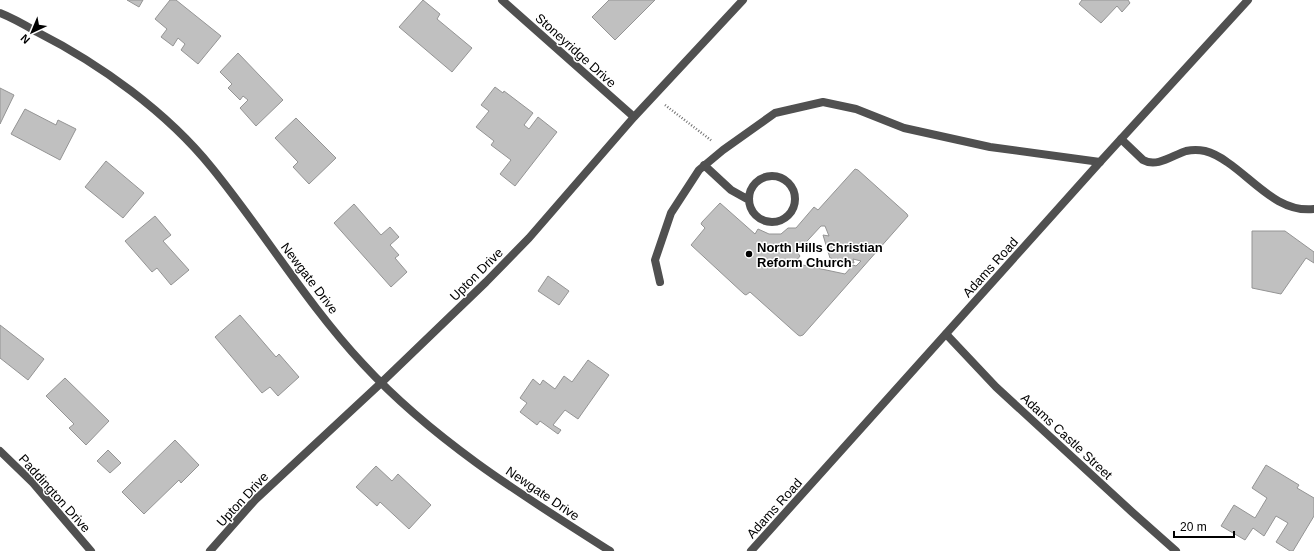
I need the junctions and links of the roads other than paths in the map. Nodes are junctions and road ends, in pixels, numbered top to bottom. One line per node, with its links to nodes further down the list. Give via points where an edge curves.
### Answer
1 (502, 0): 5 (street, Stoneyridge Drive)
2 (743, 0): 5 (street, Upton Drive)
3 (1248, 0): 6 (street, Adams Road)
4 (0, 13): 13 (street, Newgate Drive, via 58,42 106,73 185,138 234,196 348,347)
5 (634, 117): 13 (street, Upton Drive, via 529,238)
6 (1121, 139): 7 (street, Adams Road); 10 (street, via 1143,160 1152,163 1187,151 1205,151 1219,156 1272,198 1291,207)
7 (1100, 162): 8 (street, via 990,147 904,128 856,109 823,102 776,113); 12 (street, Adams Road)
8 (704, 165): 9 (street, via 731,190); 11 (street, via 671,214 655,260)
9 (749, 200): 9 (street, via 754,214 760,219 774,223 788,217 796,198 794,190 783,178 768,176 754,185)
10 (1314, 209)
11 (660, 282)
12 (946, 334): 18 (street, Adams Road); 19 (street, Adams Castle Street, via 996,387)
13 (381, 383): 16 (street, Upton Drive, via 255,500); 17 (street, Newgate Drive, via 469,457)
14 (0, 451): 15 (street, Paddington Drive, via 33,483)
15 (91, 551)
16 (210, 551)
17 (610, 551)
18 (751, 551)
19 (1176, 551)

